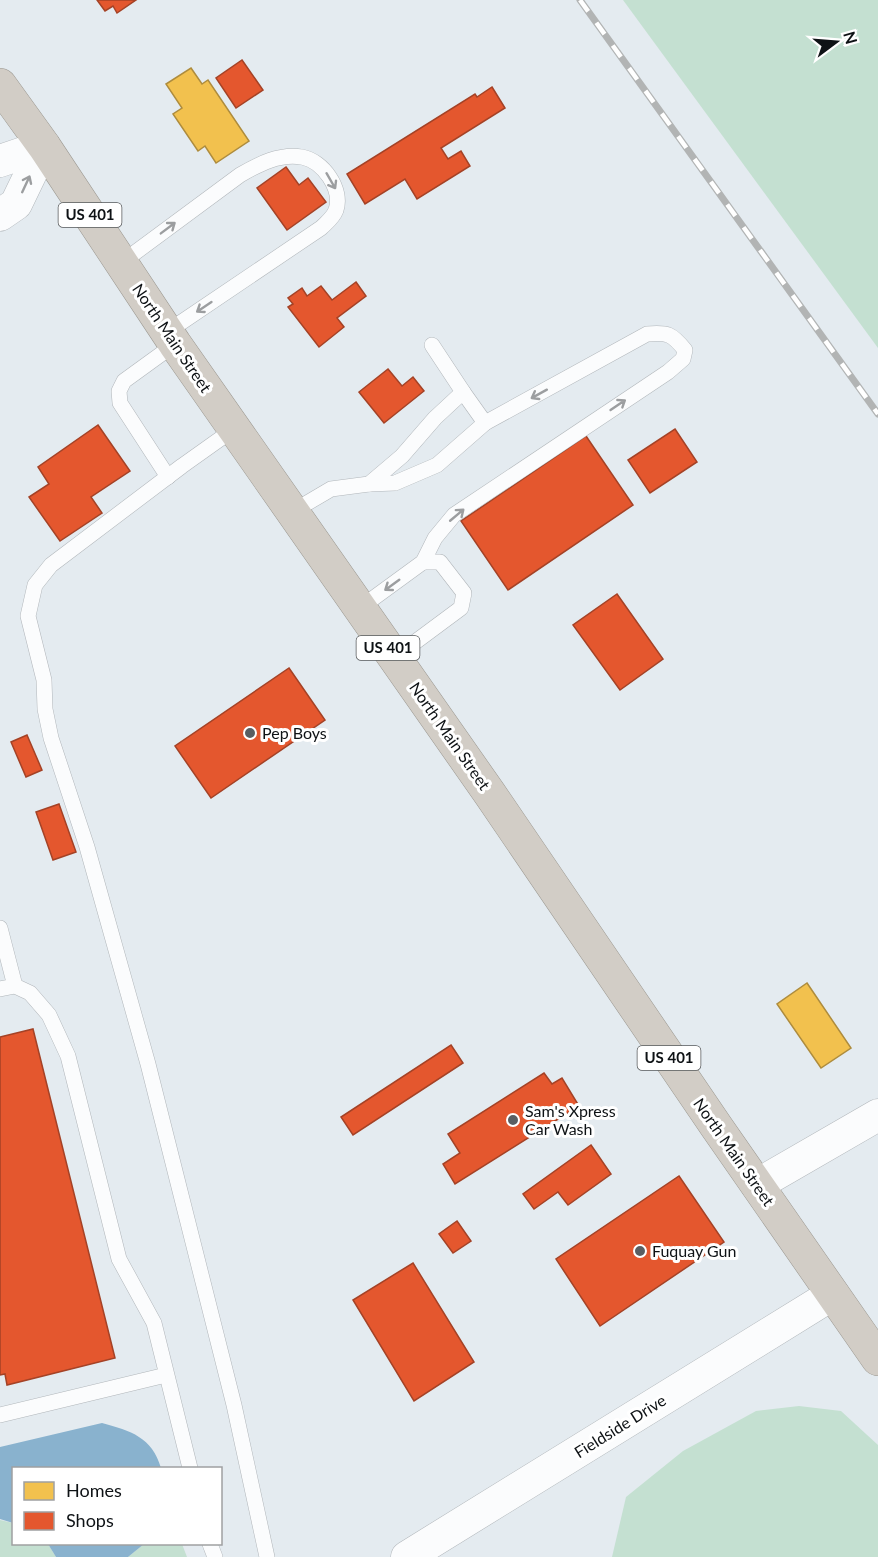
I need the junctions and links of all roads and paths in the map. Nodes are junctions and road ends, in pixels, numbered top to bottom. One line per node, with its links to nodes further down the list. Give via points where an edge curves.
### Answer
1 (0, 85): 2 (highway, North Main Street / US 401)
2 (44, 146): 3 (street); 4 (street, one-way to 2, via 16,204); 5 (highway, North Main Street / US 401)
3 (0, 161)
4 (0, 215)
5 (121, 263): 6 (highway, North Main Street / US 401); 6 (lane, one-way to 6, via 258,164 286,156 303,157 326,173 338,197 333,217)
6 (171, 338): 10 (highway, North Main Street / US 401); 11 (lane, via 119,390 120,403)
7 (432, 345): 8 (lane)
8 (463, 392): 9 (lane); 12 (lane, via 402,456)
9 (485, 423): 12 (lane, via 437,465 395,483); 14 (lane, one-way to 9, via 435,538 454,515 668,372 683,359 685,350 664,332 647,334)
10 (234, 429): 11 (lane); 13 (highway, North Main Street / US 401)
11 (168, 477): 26 (lane, via 51,565 35,585 28,616 44,680 51,738 87,847 148,1064 234,1405)
12 (369, 484): 13 (lane, via 331,489)
13 (292, 512): 15 (highway, North Main Street / US 401)
14 (423, 562): 15 (lane, one-way to 15); 16 (lane, via 440,562 464,593 461,608)
15 (360, 608): 16 (highway, North Main Street / US 401)
16 (395, 657): 20 (highway, North Main Street / US 401)
17 (0, 928): 18 (lane)
18 (7, 988): 23 (lane, via 30,993 49,1016 68,1056 118,1259 154,1323)
19 (878, 1115): 20 (street)
20 (757, 1185): 21 (highway, North Main Street / US 401)
21 (833, 1294): 22 (highway, North Main Street / US 401); 27 (street, Fieldside Drive)
22 (878, 1359)
23 (166, 1375): 24 (lane); 25 (lane)
24 (0, 1415)
25 (190, 1467)
26 (267, 1557)
27 (407, 1557)

